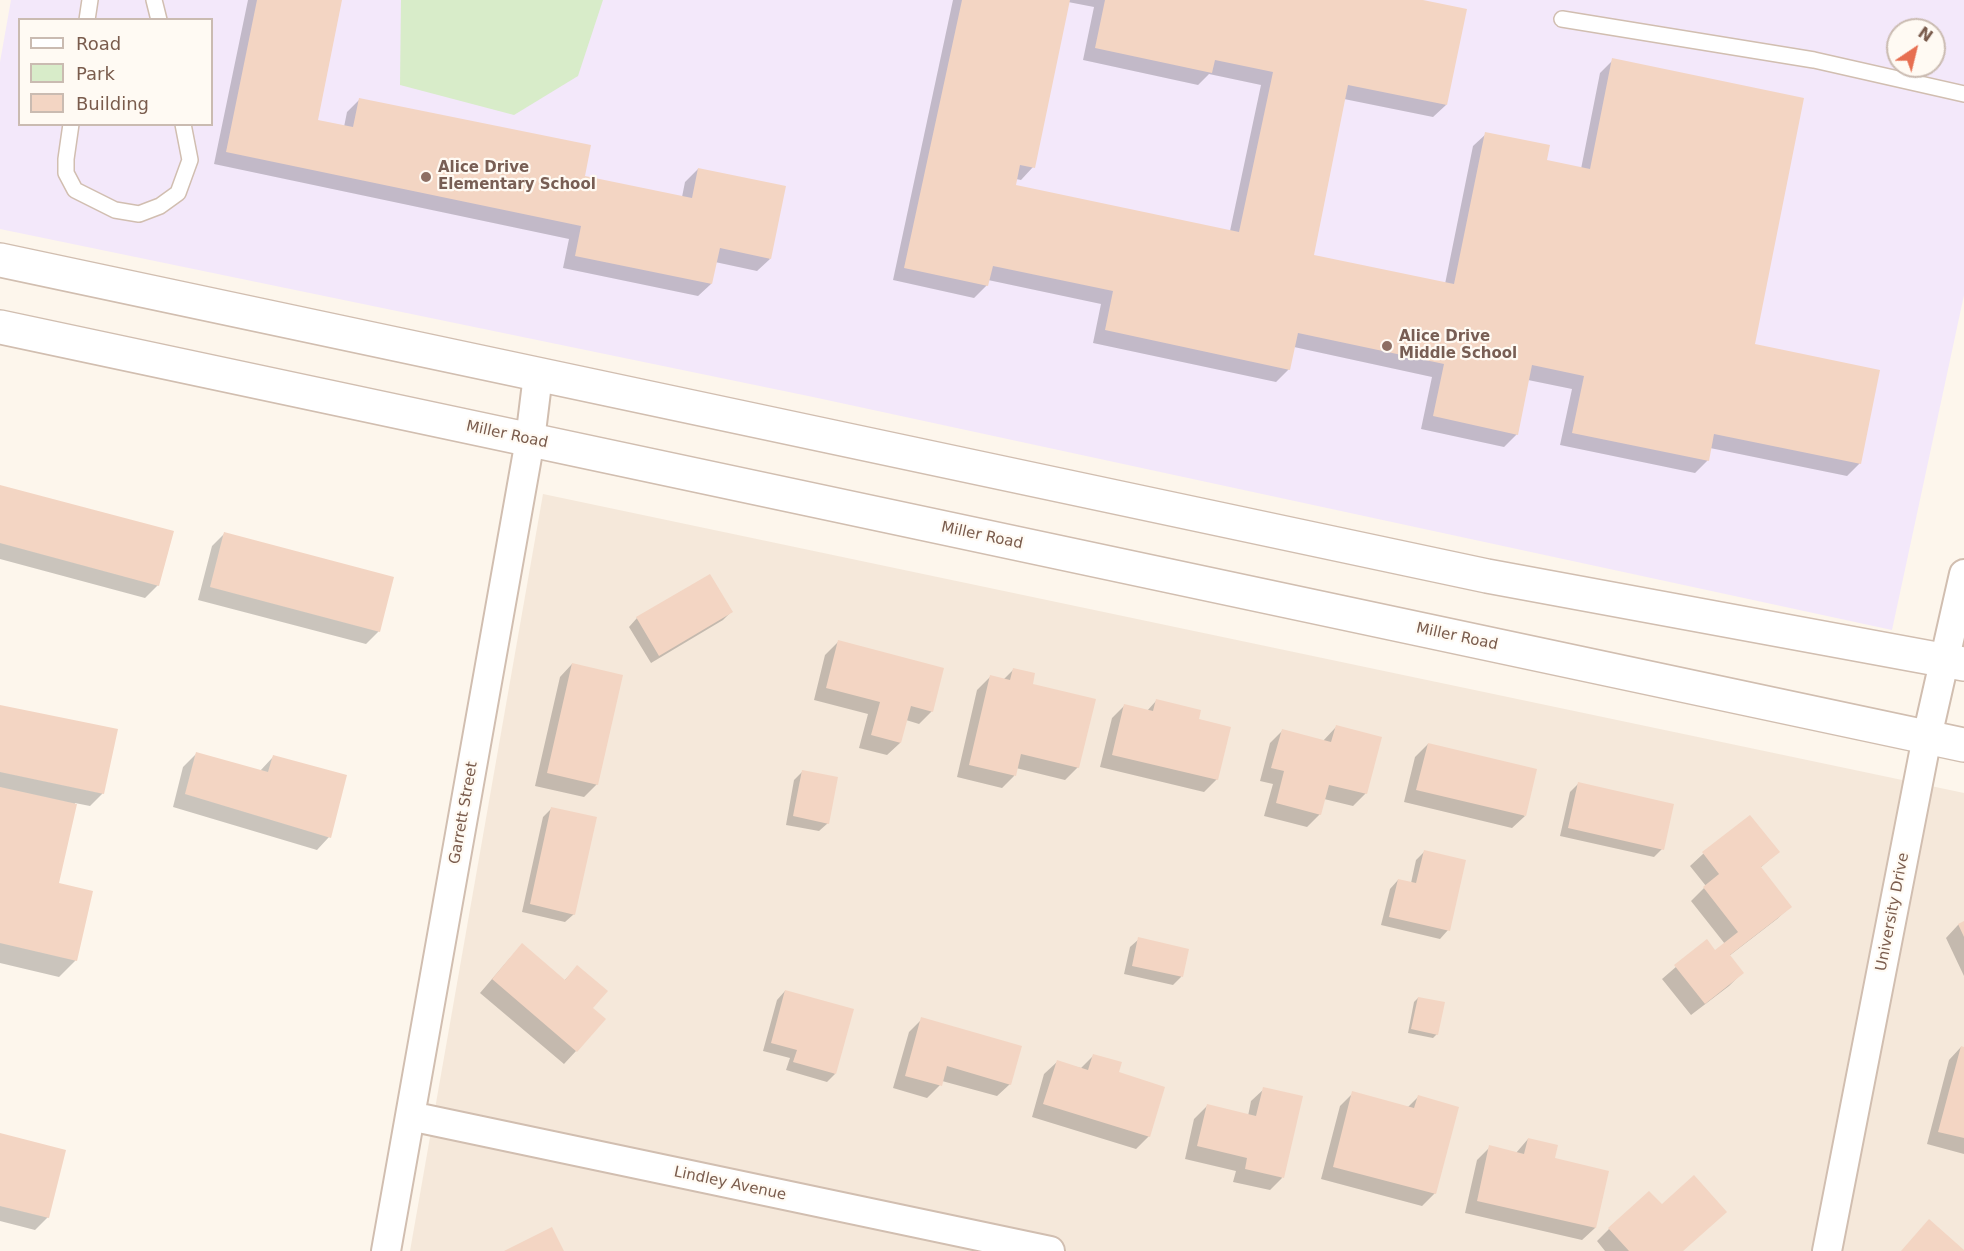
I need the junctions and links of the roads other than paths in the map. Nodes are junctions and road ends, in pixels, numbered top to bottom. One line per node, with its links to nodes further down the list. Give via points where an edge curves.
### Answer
1 (90, 0): 3 (lane)
2 (154, 0): 4 (lane)
3 (87, 18)
4 (158, 18)
5 (1562, 19): 6 (lane, via 1814,60)
6 (1963, 90)
7 (71, 126): 8 (lane, via 66,172 75,190 115,210 139,214 178,193 190,160)
8 (183, 126)
9 (0, 260): 11 (street)
10 (0, 327): 12 (street, Miller Road)
11 (538, 375): 12 (street, Garrett Street); 14 (street, via 1487,576)
12 (530, 440): 15 (street, Miller Road); 17 (street, Garrett Street)
13 (1964, 574): 14 (street, University Drive)
14 (1954, 662): 15 (street, University Drive)
15 (1927, 737): 16 (street, Miller Road); 21 (street, University Drive)
16 (1964, 745)
17 (410, 1116): 18 (street, Lindley Avenue); 19 (street, Garrett Street)
18 (1005, 1246): 20 (street, Lindley Avenue)
19 (386, 1251)
20 (1050, 1251)
21 (1827, 1251)

